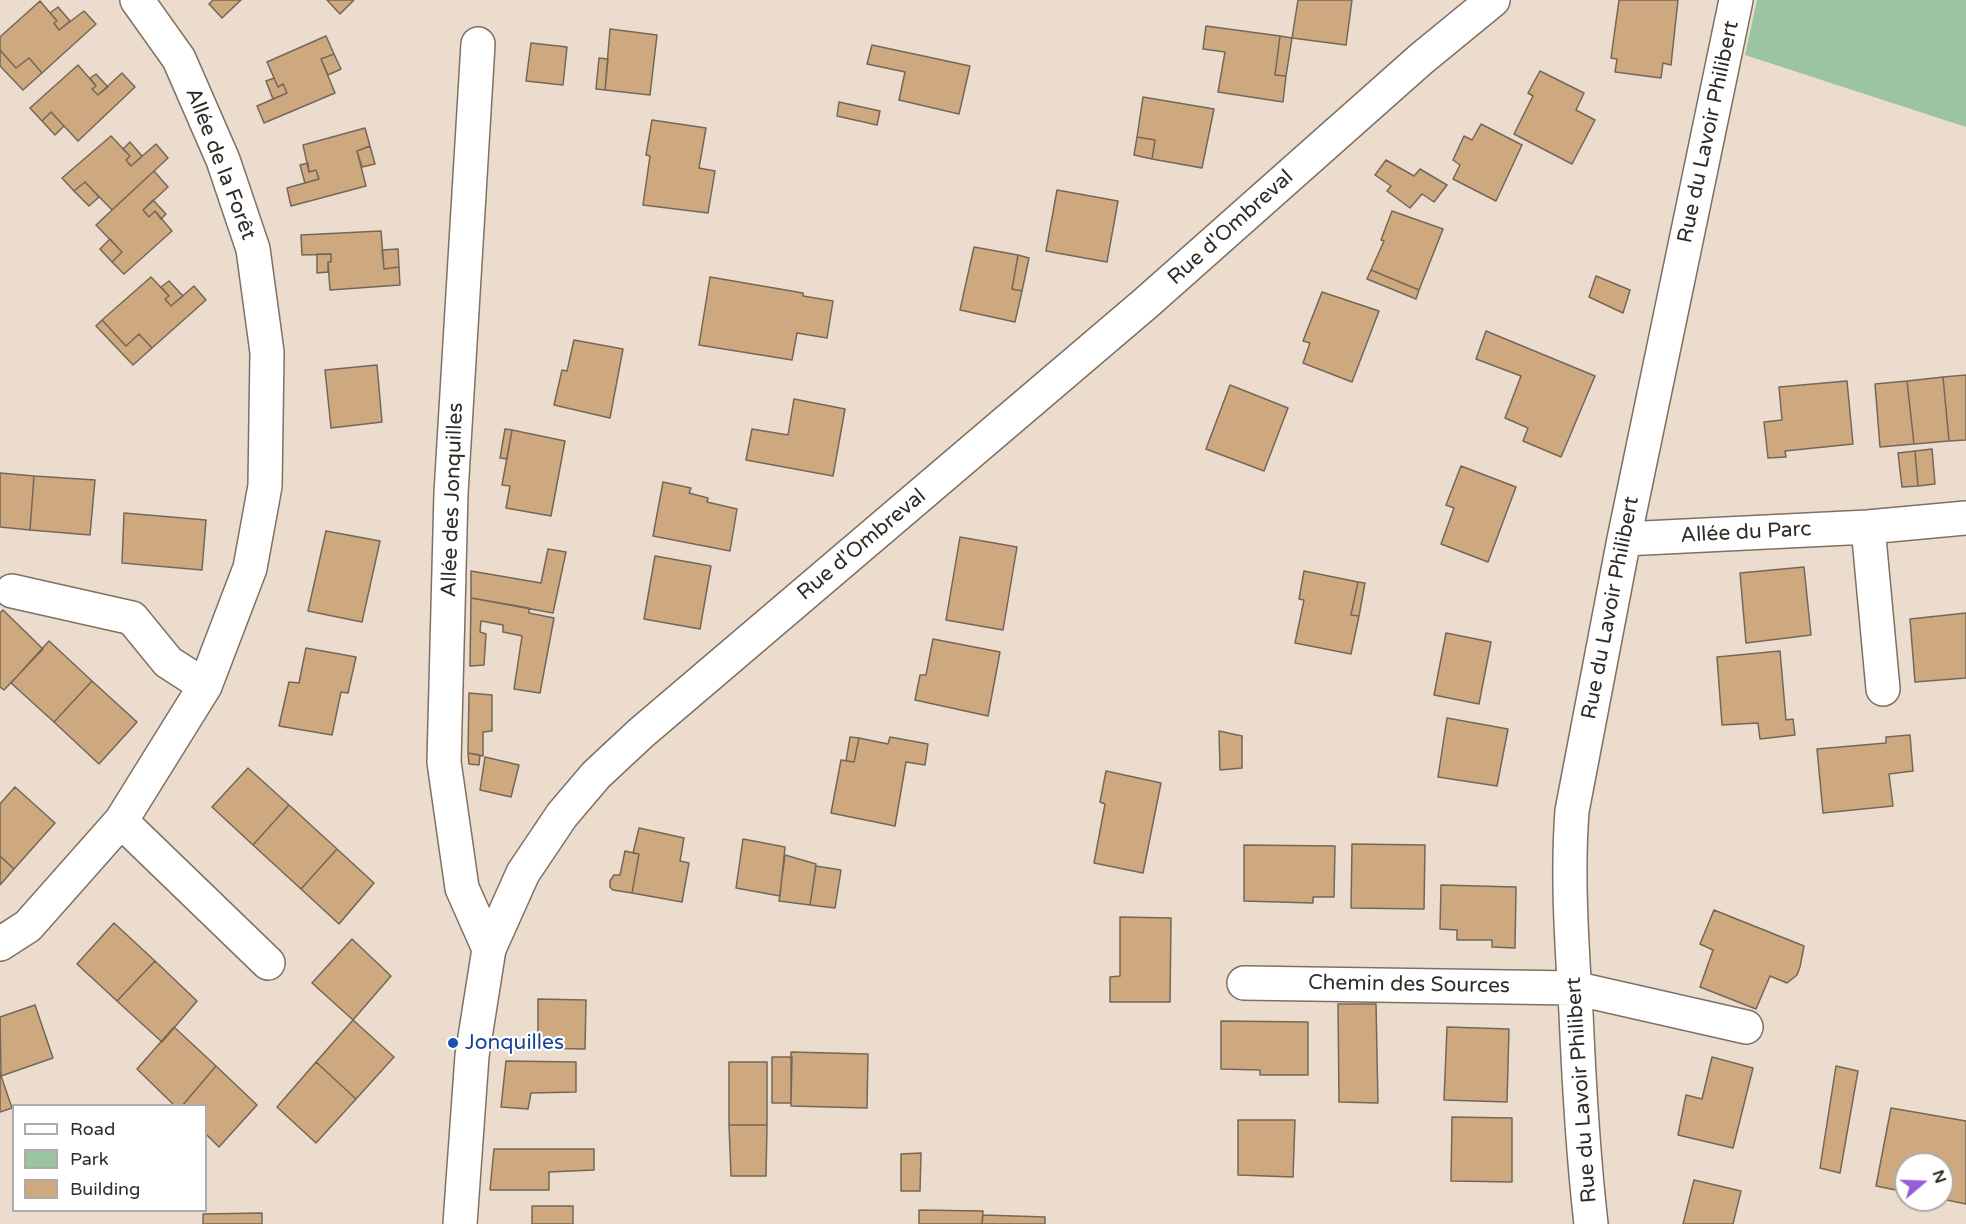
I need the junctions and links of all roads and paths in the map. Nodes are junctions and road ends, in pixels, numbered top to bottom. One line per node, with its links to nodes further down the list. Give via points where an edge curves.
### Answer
1 (137, 0): 9 (street, Allée de la Forêt, via 179,58 224,160 252,249 267,352 265,486 250,568)
2 (1493, 0): 13 (street, Rue d'Ombreval, via 1146,303 641,733 562,816 523,873)
3 (1736, 0): 7 (street, Rue du Lavoir Philibert)
4 (478, 44): 13 (street, Allée des Jonquilles, via 451,493 444,762 462,888)
5 (1966, 518): 6 (street, Allée du Parc)
6 (1868, 527): 7 (street, Allée du Parc); 10 (street)
7 (1624, 539): 16 (street, Rue du Lavoir Philibert, via 1572,812 1569,853)
8 (12, 591): 9 (street, via 132,618 168,662)
9 (205, 686): 11 (street, Allée de la Forêt)
10 (1883, 689)
11 (121, 821): 12 (street, Allée de la Forêt, via 28,926); 14 (street)
12 (0, 944)
13 (489, 949): 18 (street, Rue d'Ombreval, via 472,1056)
14 (268, 963)
15 (1244, 982): 16 (street, Chemin des Sources)
16 (1574, 988): 17 (street, Chemin des Sources); 19 (street, Rue du Lavoir Philibert)
17 (1746, 1027)
18 (460, 1224)
19 (1591, 1224)

